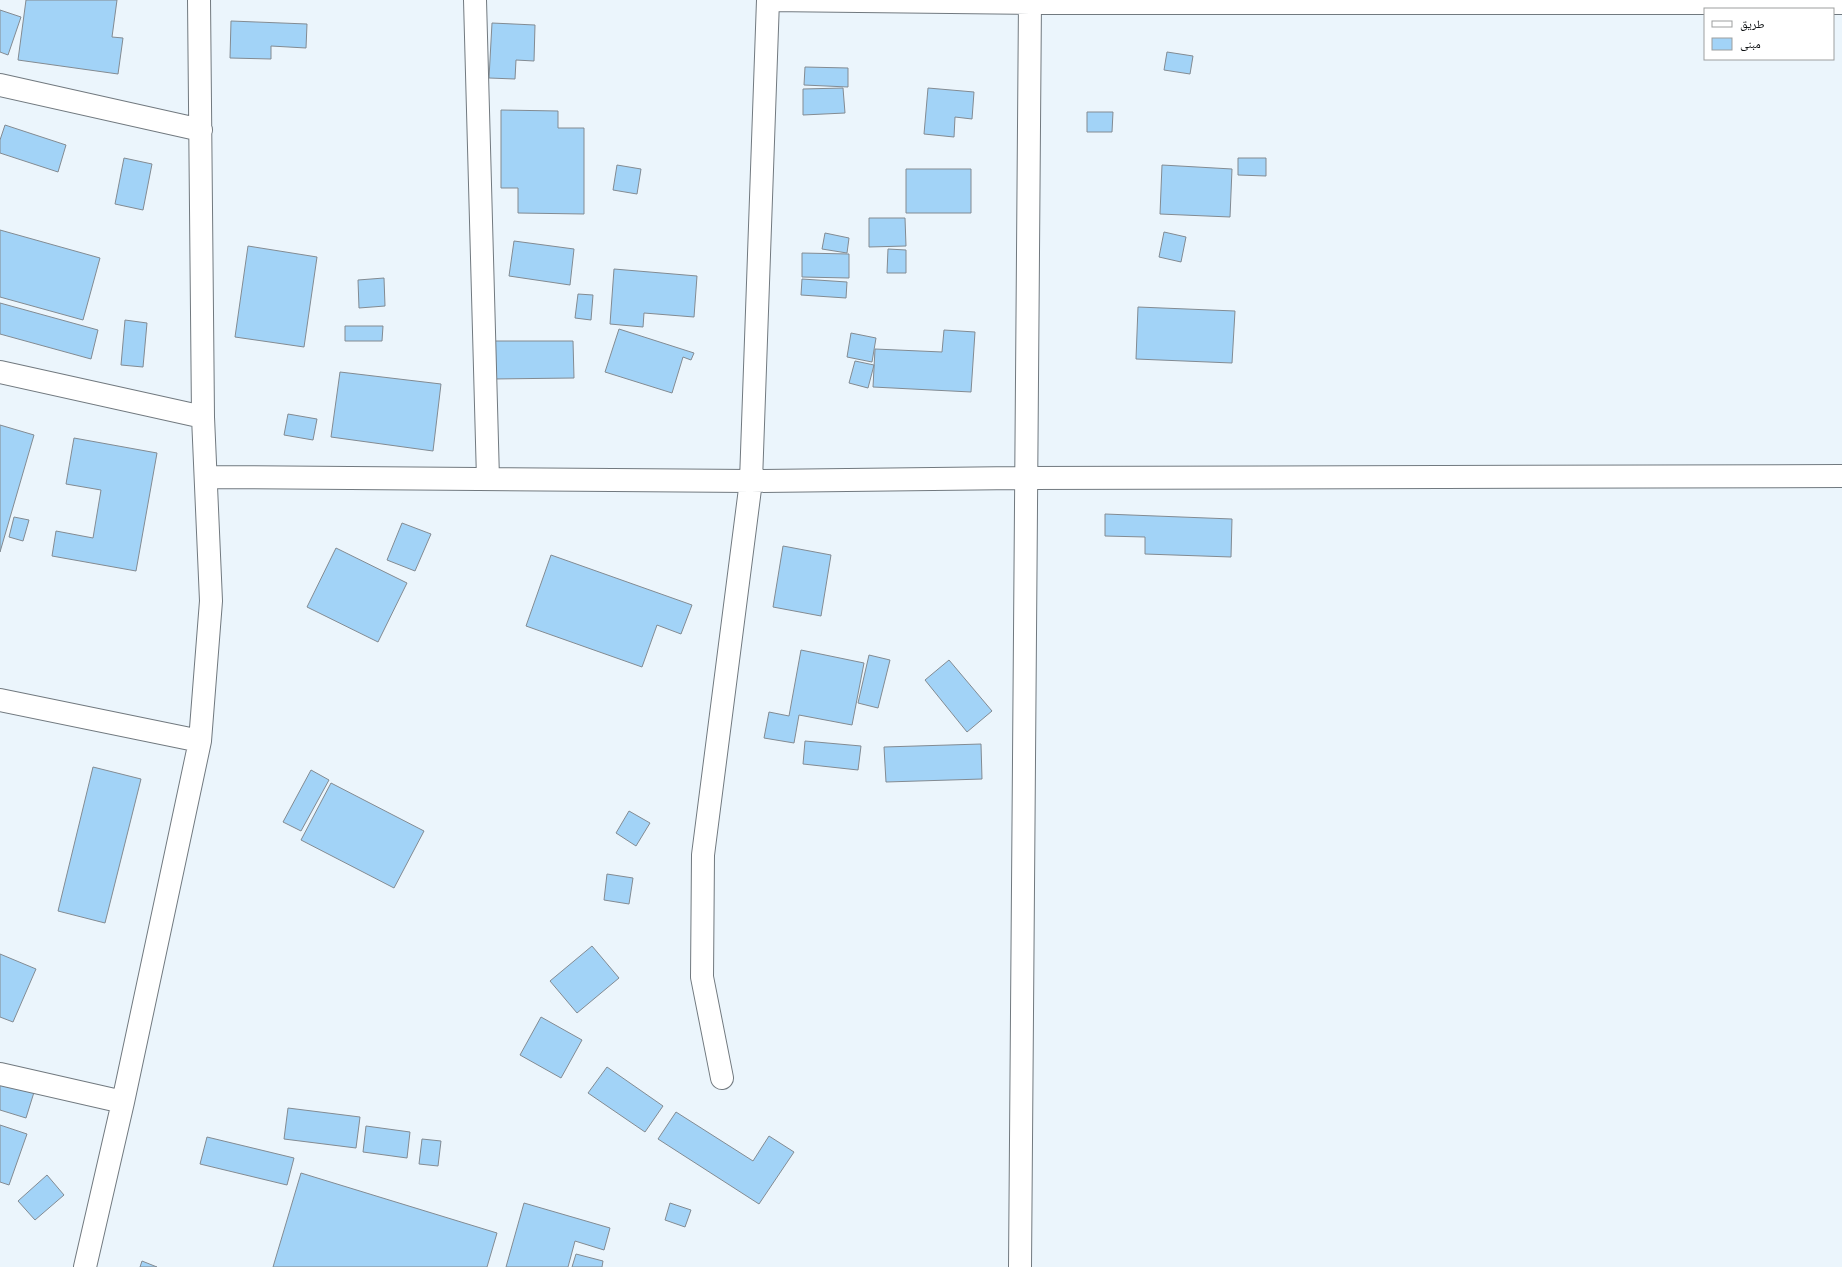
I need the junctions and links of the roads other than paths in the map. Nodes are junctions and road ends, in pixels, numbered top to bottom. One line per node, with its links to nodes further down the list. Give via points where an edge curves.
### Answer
1 (200, 0): 7 (street)
2 (475, 0): 13 (street)
3 (769, 0): 4 (street); 14 (street)
4 (1030, 2): 5 (street); 12 (street)
5 (1842, 3)
6 (0, 85): 7 (street)
7 (201, 130): 9 (street)
8 (0, 372): 9 (street)
9 (203, 417): 11 (street)
10 (1842, 476): 12 (street)
11 (207, 477): 13 (street); 16 (street, via 211,601)
12 (1025, 478): 14 (street); 21 (street)
13 (488, 479): 14 (street)
14 (751, 481): 18 (street, via 703,855 702,977)
15 (0, 700): 16 (street)
16 (200, 741): 19 (street)
17 (0, 1074): 19 (street)
18 (722, 1078)
19 (124, 1102): 20 (street)
20 (85, 1267)
21 (1020, 1267)

